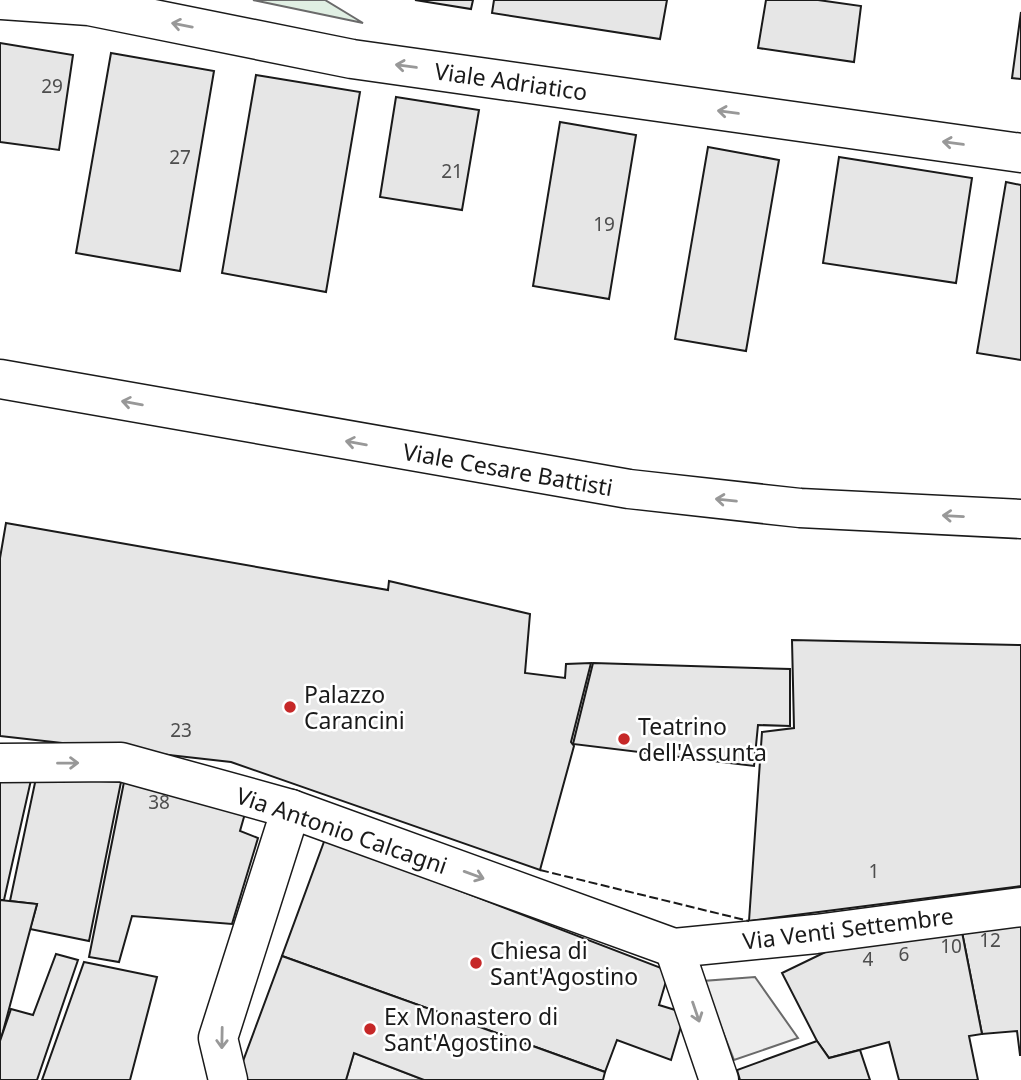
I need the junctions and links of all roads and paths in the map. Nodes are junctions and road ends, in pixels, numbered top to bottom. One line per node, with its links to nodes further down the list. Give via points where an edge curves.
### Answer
1 (2, 0): 2 (street, Viale Adriatico, one-way to 1, via 352,59 89,6)
2 (1021, 153)
3 (0, 379): 4 (street, Viale Cesare Battisti, one-way to 3, via 800,509 629,489)
4 (1021, 519)
5 (0, 763): 6 (street, Via Antonio Calcagni, one-way to 6, via 121,762)
6 (291, 808): 8 (street, Via Antonio Calcagni, one-way to 8); 9 (street, one-way to 9, via 218,1038)
7 (1021, 906): 8 (street, Via Venti Settembre)
8 (674, 948): 10 (street, one-way to 10)
9 (228, 1080)
10 (719, 1080)

